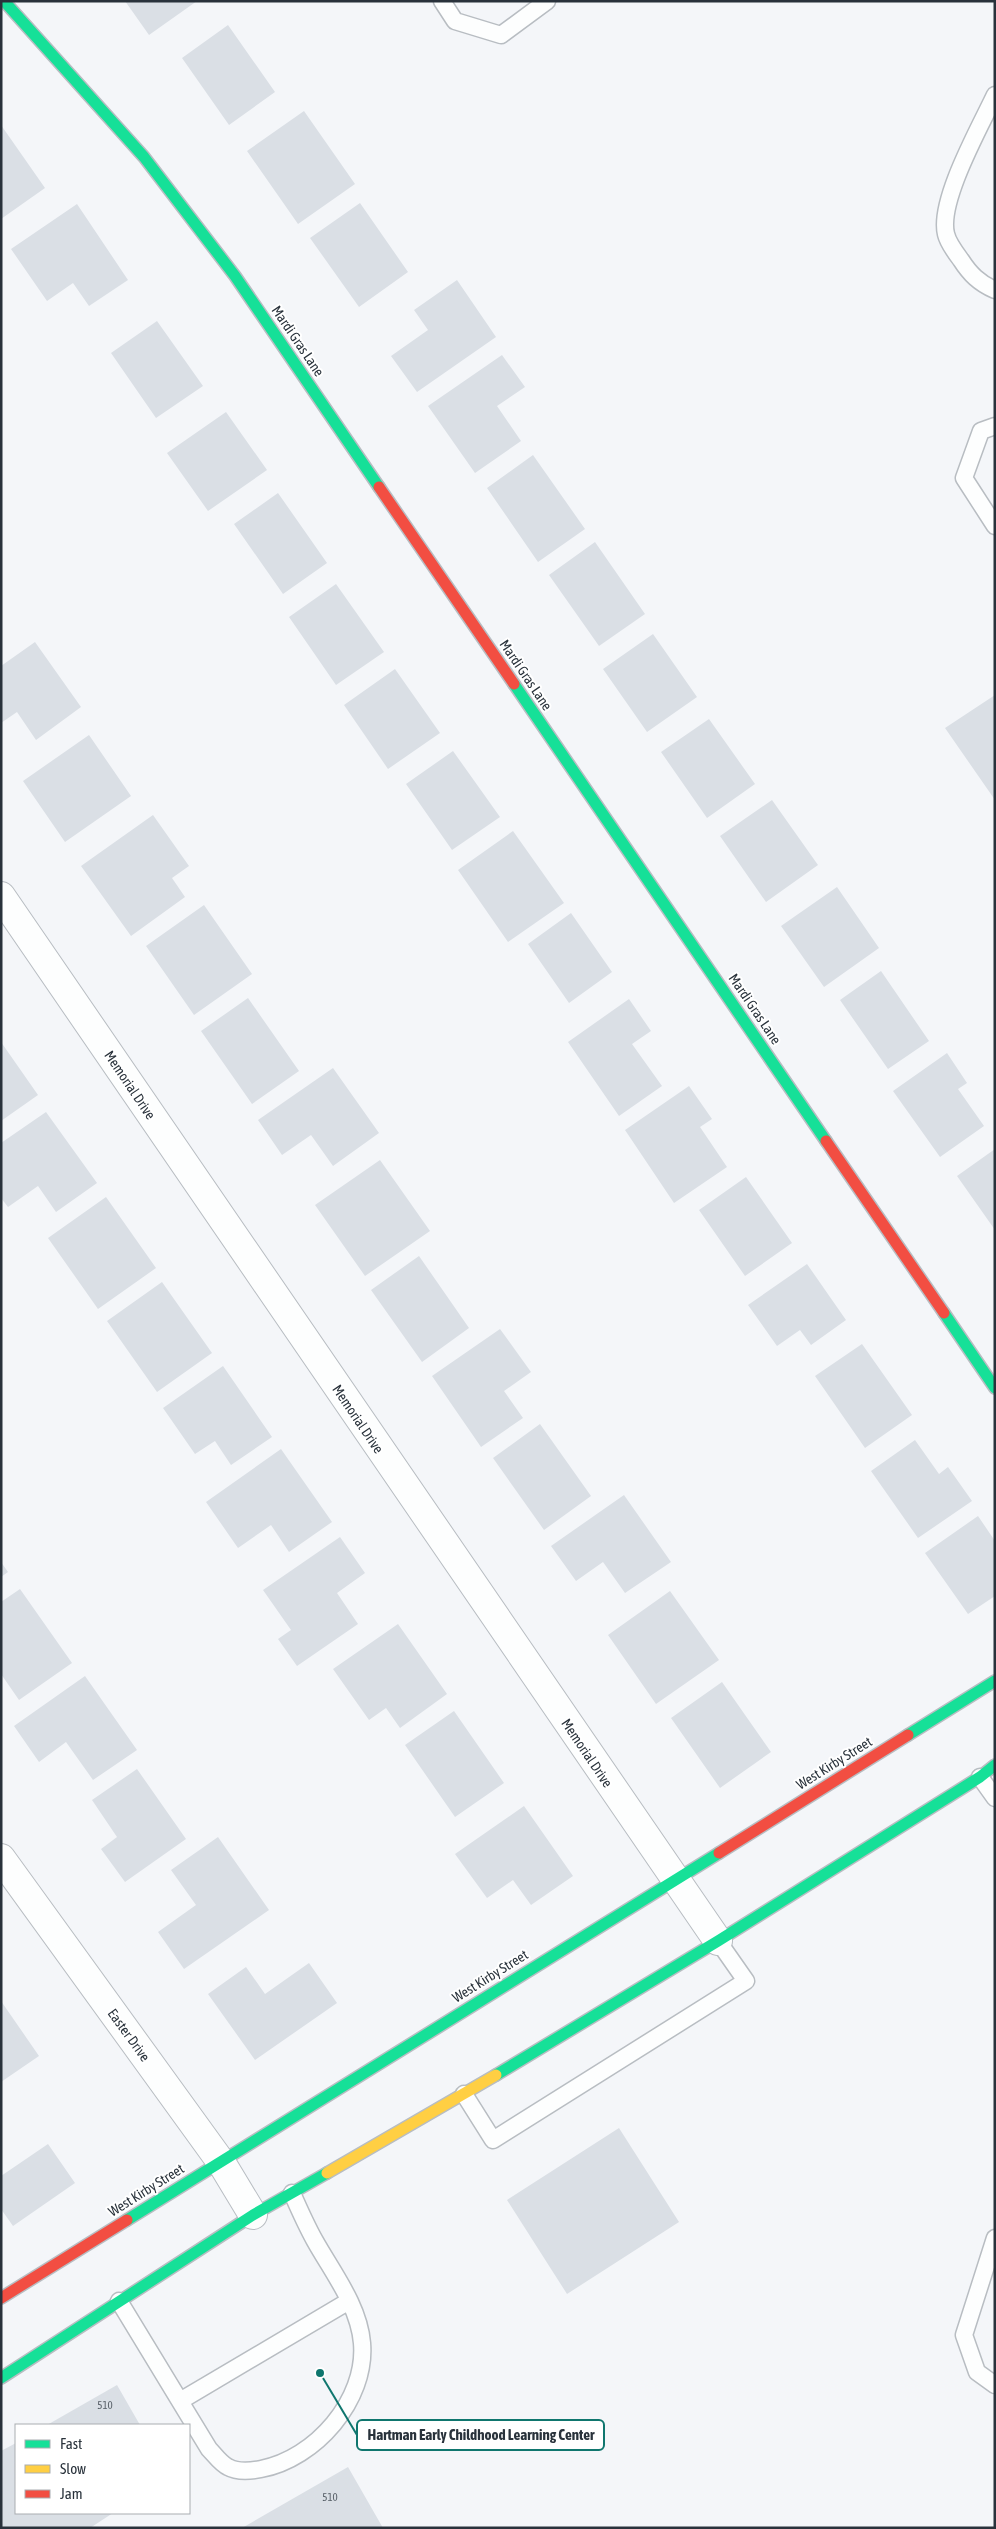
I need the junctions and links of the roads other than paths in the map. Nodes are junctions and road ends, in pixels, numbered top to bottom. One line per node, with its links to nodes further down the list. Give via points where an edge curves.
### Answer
1 (4, 1): 9 (main road, Mardi Gras Lane, via 144,157 235,276)
2 (442, 1): 3 (lane, via 455,21 501,35)
3 (548, 1)
4 (995, 94): 5 (lane, via 944,213 946,234 953,249 975,278)
5 (995, 290)
6 (995, 426): 7 (lane, via 981,431 964,478)
7 (995, 526)
8 (1, 896): 15 (street, Memorial Drive)
9 (995, 1388)
10 (995, 1681): 15 (main road, West Kirby Street)
11 (995, 1765): 12 (main road)
12 (980, 1777): 13 (lane); 16 (main road)
13 (995, 1798)
14 (1, 1858): 18 (street, Easter Drive)
15 (675, 1880): 16 (street, Memorial Drive); 18 (main road, West Kirby Street)
16 (718, 1940): 17 (main road); 17 (lane, via 746,1980 493,2140)
17 (464, 2094): 19 (main road)
18 (221, 2162): 20 (street, Easter Drive); 22 (main road, West Kirby Street)
19 (292, 2193): 20 (main road); 23 (lane)
20 (252, 2215): 24 (main road)
21 (995, 2238): 26 (lane, via 964,2335 977,2372)
22 (1, 2298)
23 (349, 2301): 27 (lane); 27 (lane, via 356,2315 362,2344 360,2368 351,2398 327,2432 299,2455 275,2466 250,2471 227,2467 209,2449)
24 (119, 2302): 25 (main road); 27 (lane)
25 (1, 2378)
26 (995, 2384)
27 (180, 2400)

